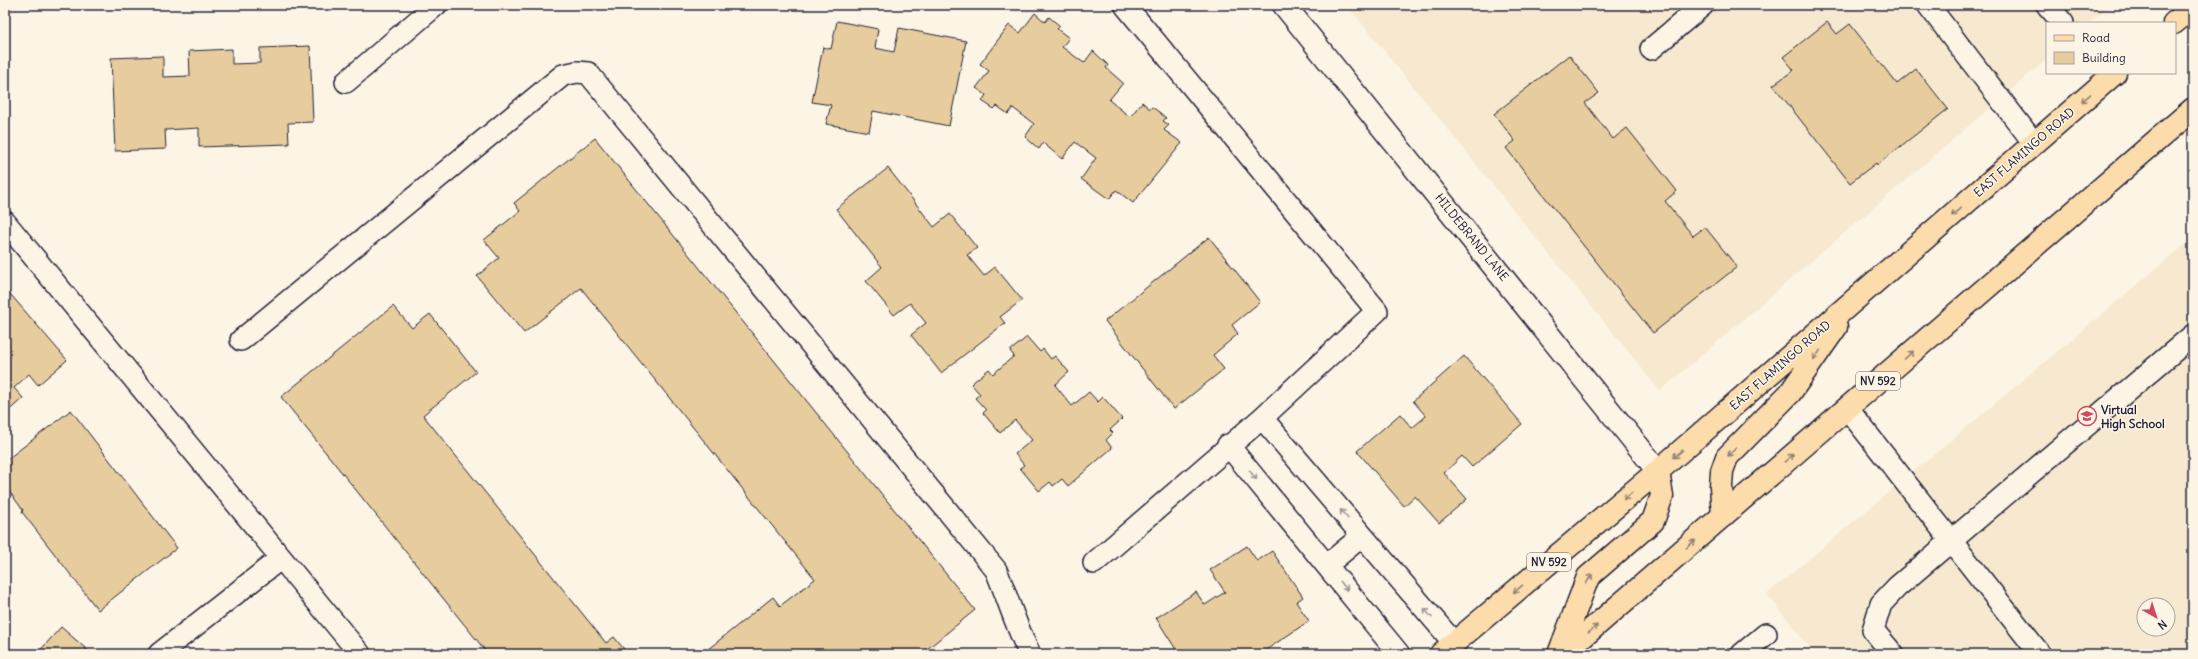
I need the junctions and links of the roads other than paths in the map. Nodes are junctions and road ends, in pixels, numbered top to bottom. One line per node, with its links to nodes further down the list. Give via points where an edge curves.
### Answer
1 (436, 5): 12 (lane)
2 (1125, 5): 20 (lane, via 1376,311)
3 (1284, 5): 22 (street, HILDEBRAND LANE)
4 (1703, 5): 10 (lane)
5 (1928, 5): 14 (lane)
6 (2047, 5): 8 (lane)
7 (2193, 6): 9 (main road)
8 (2062, 22)
9 (2175, 22)
10 (1651, 49)
11 (2110, 75): 14 (main road, EAST FLAMINGO ROAD / NV 592, one-way to 14)
12 (346, 82)
13 (2193, 109): 19 (main road, NV 592, one-way to 13)
14 (2034, 143): 16 (main road, EAST FLAMINGO ROAD / NV 592, one-way to 16)
15 (5, 222): 26 (lane)
16 (1856, 300): 22 (main road, EAST FLAMINGO ROAD / NV 592, one-way to 22); 23 (main road, one-way to 23, via 1790,393 1727,457 1722,471)
17 (2193, 335): 25 (lane)
18 (241, 340): 31 (lane, via 563,75 588,73 996,570)
19 (1847, 408): 23 (main road, NV 592, one-way to 19); 25 (lane)
20 (1262, 418): 21 (lane); 24 (lane, one-way to 20)
21 (1228, 445): 27 (lane); 28 (lane, one-way to 28)
22 (1658, 471): 30 (main road, EAST FLAMINGO ROAD / NV 592, one-way to 30); 35 (main road, one-way to 22, via 1588,577 1653,521 1662,496)
23 (1723, 516): 36 (main road, NV 592, one-way to 23)
24 (1362, 536): 28 (lane); 30 (lane, one-way to 24)
25 (1950, 540): 38 (lane, via 1881,604 1873,630); 39 (lane)
26 (281, 558): 32 (lane); 33 (lane)
27 (1094, 563)
28 (1327, 566): 34 (lane, one-way to 34)
29 (1766, 634): 37 (lane)
30 (1448, 648)
31 (1023, 651)
32 (160, 654)
33 (360, 654)
34 (1400, 654)
35 (1558, 654)
36 (1563, 654)
37 (1742, 654)
38 (1893, 654)
39 (2040, 654)

